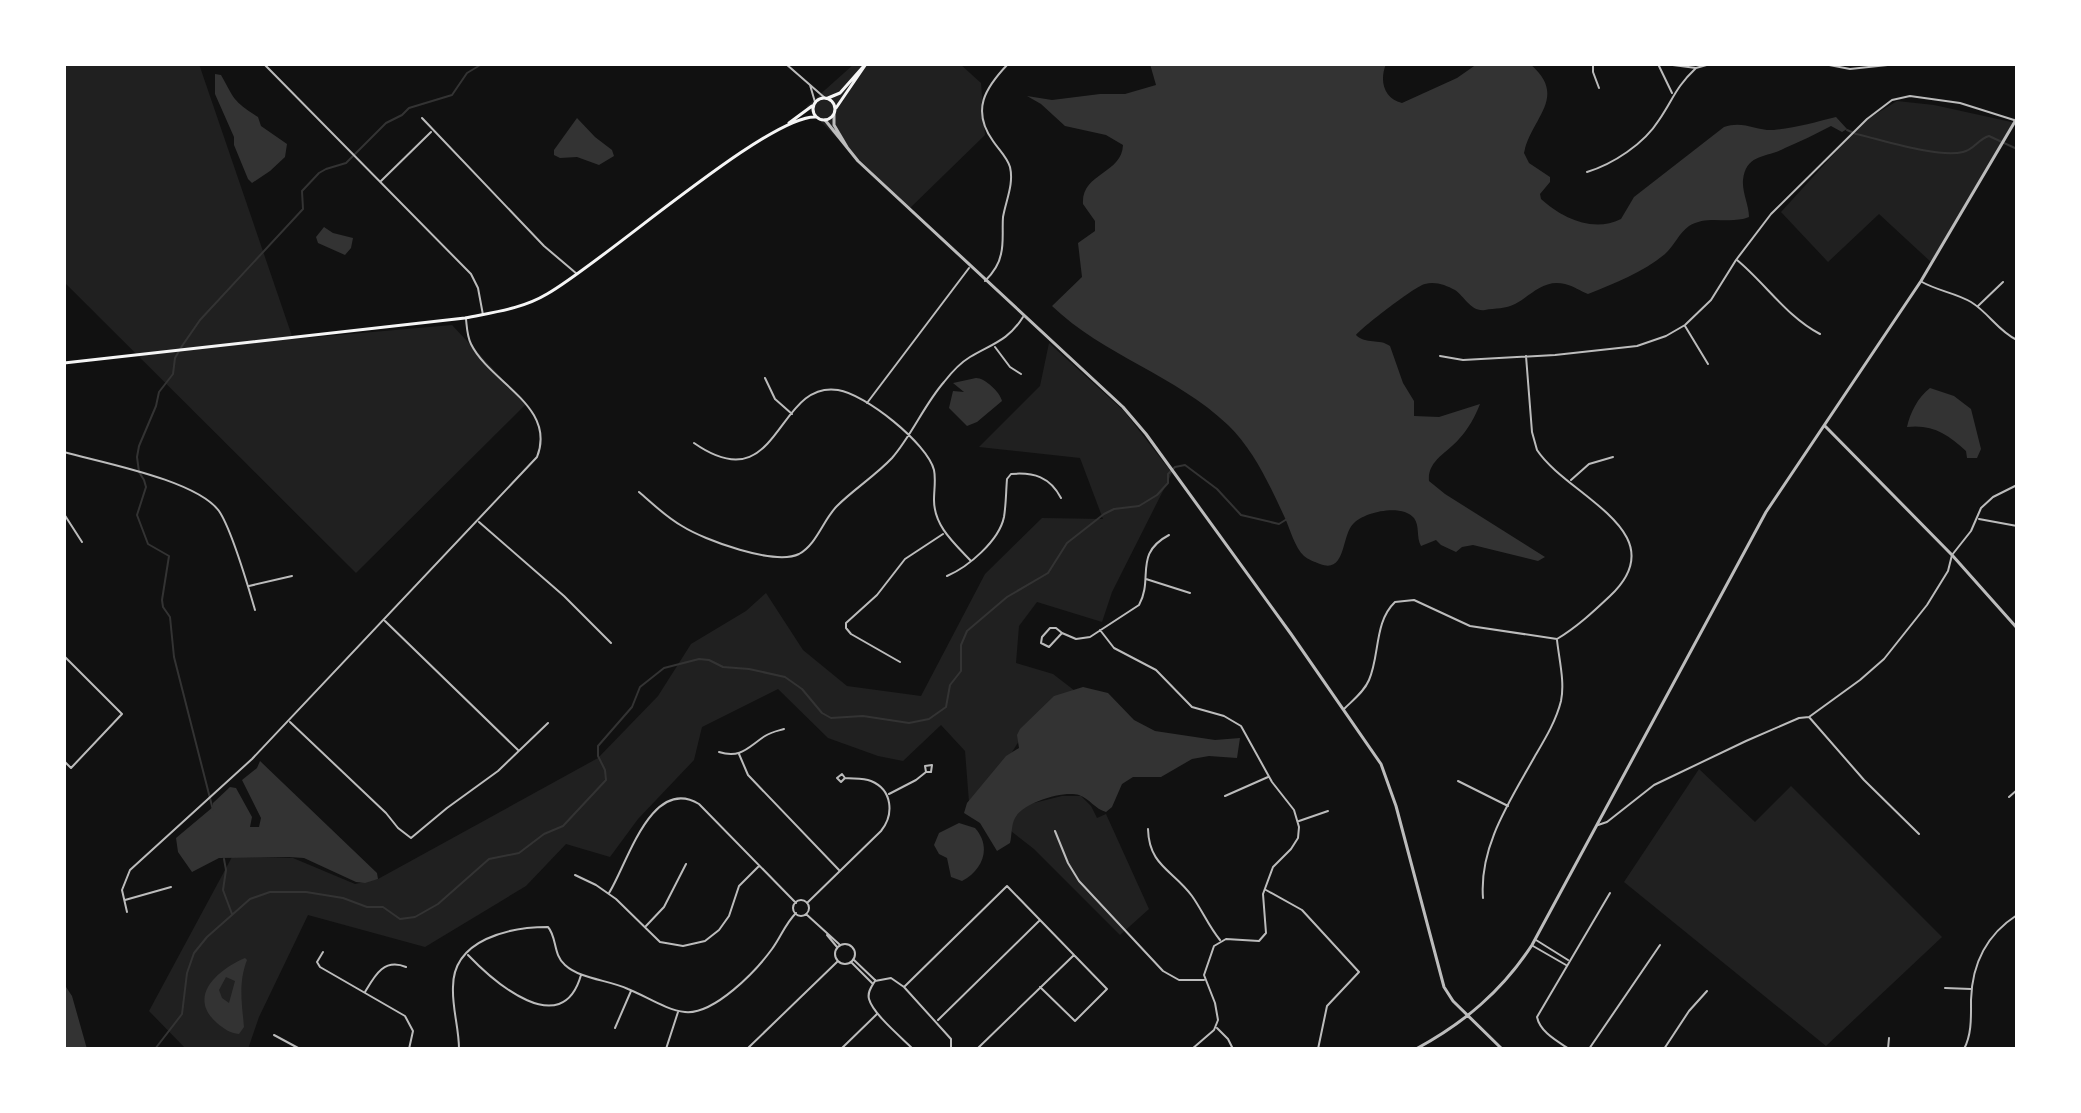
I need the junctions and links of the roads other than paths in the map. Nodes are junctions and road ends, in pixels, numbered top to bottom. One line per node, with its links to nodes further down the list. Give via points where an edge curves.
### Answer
1 (264, 64): 27 (street)
2 (786, 64): 12 (street)
3 (866, 64): 15 (main road, via 840,93); 17 (main road)
4 (1008, 64): 31 (street, via 991,83 982,105 984,123 1007,161 1011,181 1002,253)
5 (1593, 64): 13 (street)
6 (1658, 64): 14 (street)
7 (1665, 64): 11 (street)
8 (1710, 64): 11 (street)
9 (1824, 64): 10 (street, via 1850,69)
10 (1897, 64)
11 (1696, 68): 14 (street)
12 (810, 84): 15 (street); 16 (street)
13 (1599, 88)
14 (1672, 94): 26 (street, via 1649,132 1611,163)
15 (826, 98): 16 (main road); 17 (main road)
16 (815, 103): 19 (main road); 23 (main road)
17 (836, 108): 18 (main road)
18 (834, 115): 22 (main road); 25 (street)
19 (816, 117): 22 (main road); 23 (main road)
20 (422, 118): 24 (street)
21 (2016, 119): 28 (street, via 1960,103 1910,96 1892,100 1771,214); 32 (street)
22 (825, 120): 25 (street)
23 (786, 126): 30 (main road, via 698,184)
24 (431, 131): 27 (street); 30 (street)
25 (848, 151): 29 (street)
26 (1587, 172)
27 (381, 182): 35 (street, via 471,274)
28 (1736, 260): 38 (street, via 1718,291); 39 (street)
29 (970, 267): 31 (street); 48 (street)
30 (578, 275): 35 (main road, via 529,303)
31 (985, 281): 36 (street)
32 (1921, 281): 34 (street); 50 (street)
33 (2003, 282): 34 (street)
34 (1977, 307): 40 (street)
35 (483, 315): 37 (main road)
36 (1023, 316): 41 (street); 84 (street, via 1146,434)
37 (465, 318): 44 (main road); 61 (street, via 474,350 534,414 542,430 537,457)
38 (1685, 325): 42 (street, via 1637,346); 45 (street)
39 (1820, 334)
40 (2017, 340)
41 (994, 346): 46 (street); 51 (street, via 956,369)
42 (1526, 355): 43 (street, via 1463,360); 55 (street, via 1535,445)
43 (1440, 356)
44 (64, 363)
45 (1708, 364)
46 (1021, 374)
47 (765, 378): 49 (street, via 775,399)
48 (866, 403): 49 (street, via 836,389 808,396); 51 (street)
49 (792, 414): 52 (street, via 760,452 748,457 725,459)
50 (1825, 426): 66 (street); 104 (street, via 1766,512)
51 (907, 434): 57 (street, via 894,455 836,507 807,547 787,558 704,537); 63 (street, via 926,453 934,472 935,509)
52 (694, 443)
53 (64, 452): 71 (street, via 186,487 209,501 225,523)
54 (1613, 457): 55 (street, via 1589,464)
55 (1570, 481): 80 (street, via 1623,530 1633,555 1624,582)
56 (2017, 485): 60 (street, via 1986,503)
57 (639, 492)
58 (1061, 498): 67 (street, via 1046,479 1011,474 999,530)
59 (64, 514): 65 (street)
60 (1978, 519): 62 (street); 66 (street)
61 (477, 521): 74 (street); 81 (street)
62 (2017, 526)
63 (944, 533): 67 (street); 76 (street, via 905,559)
64 (1169, 535): 70 (street, via 1148,555)
65 (82, 542)
66 (1952, 555): 77 (street); 85 (street, via 1944,578 1893,649)
67 (971, 561): 69 (street)
68 (292, 576): 71 (street)
69 (947, 576)
70 (1145, 578): 72 (street); 78 (street, via 1139,605)
71 (248, 586): 73 (street)
72 (1190, 593)
73 (255, 610)
74 (384, 620): 86 (street); 89 (street)
75 (839, 626): 76 (street)
76 (846, 626): 83 (street)
77 (2017, 628)
78 (1100, 630): 79 (street, via 1083,639); 94 (street, via 1114,648 1156,670 1192,707 1241,726)
79 (1062, 633): 79 (street, via 1049,647 1041,643 1050,628)
80 (1557, 639): 84 (street, via 1470,626 1414,600 1395,602 1379,633 1365,688); 101 (street, via 1560,704)
81 (611, 643)
82 (64, 656): 92 (street, via 122,714 71,768)
83 (900, 662)
84 (1344, 709): 151 (street, via 1385,774 1444,987)
85 (1809, 717): 104 (street, via 1654,785); 107 (street)
86 (289, 722): 89 (street, via 411,838); 117 (street, via 130,870 123,883)
87 (548, 723): 89 (street)
88 (784, 729): 91 (street)
89 (519, 751)
90 (719, 752): 91 (street)
91 (739, 754): 110 (street, via 748,775)
92 (64, 761)
93 (926, 772): 98 (street)
94 (1269, 777): 99 (street); 103 (street)
95 (845, 778): 98 (street, via 873,782)
96 (1458, 781): 101 (street)
97 (2017, 790): 100 (street)
98 (887, 795): 110 (street, via 886,824)
99 (1225, 796)
100 (2009, 797)
101 (1509, 807): 116 (street, via 1486,855)
102 (1328, 811): 103 (street)
103 (1298, 822): 113 (street, via 1296,843 1273,867)
104 (1596, 825): 126 (street)
105 (1148, 829): 127 (street, via 1157,860 1194,898)
106 (1055, 831): 140 (street, via 1079,881 1163,971 1179,980)
107 (1919, 834)
108 (686, 864): 125 (street, via 664,907)
109 (760, 866): 114 (street, via 699,804 676,799 661,806 640,830); 118 (street); 125 (street, via 737,889 724,924 707,940 667,945)
110 (840, 871): 119 (street)
111 (575, 875): 114 (street)
112 (171, 887): 117 (street)
113 (1265, 889): 127 (street, via 1264,938); 168 (street, via 1302,910 1359,972 1327,1006)
114 (609, 893): 125 (street)
115 (1610, 893): 134 (street)
116 (1483, 898)
117 (124, 900): 120 (street)
118 (796, 903): 119 (street); 121 (street)
119 (807, 903): 122 (street)
120 (127, 912)
121 (796, 913): 122 (street); 149 (street, via 767,955 718,1002 699,1011)
122 (806, 914): 130 (street)
123 (2017, 915): 145 (street, via 1980,953)
124 (1041, 920): 133 (street); 142 (street, via 1007,886); 152 (street)
125 (645, 928)
126 (1535, 940): 128 (street); 134 (street)
127 (1221, 941): 140 (street, via 1211,953)
128 (1532, 945): 137 (street); 151 (street, via 1518,967)
129 (1660, 945): 172 (street)
130 (838, 946): 135 (street); 136 (street, via 853,946)
131 (323, 952): 148 (street, via 320,967)
132 (467, 954): 139 (street, via 488,975 533,1004 564,1000); 139 (street, via 498,933 545,926 560,960); 160 (street, via 453,983)
133 (1075, 954): 143 (street); 143 (street, via 1107,989 1078,1020)
134 (1569, 960): 137 (street)
135 (838, 961): 136 (street); 162 (street)
136 (853, 961): 141 (street)
137 (1566, 965): 171 (street, via 1537,1021)
138 (406, 967): 148 (street, via 383,967)
139 (582, 973): 146 (street)
140 (1205, 980): 154 (street, via 1217,1012)
141 (874, 982): 142 (street, via 891,978); 150 (street, via 869,999)
142 (904, 987): 152 (street)
143 (1040, 987): 165 (street)
144 (1945, 988): 145 (street)
145 (1972, 989): 175 (street)
146 (632, 990): 149 (street); 153 (street)
147 (1707, 991): 173 (street)
148 (365, 992): 159 (street, via 408,1020 413,1036)
149 (678, 1011): 161 (street)
150 (877, 1013): 157 (street); 163 (street)
151 (1468, 1017): 169 (street); 170 (street)
152 (937, 1021): 164 (street, via 951,1039)
153 (615, 1028)
154 (1216, 1028): 166 (street); 167 (street)
155 (274, 1035): 158 (street)
156 (1889, 1038): 174 (street)
157 (911, 1048)
158 (300, 1049)
159 (409, 1049)
160 (459, 1049)
161 (666, 1049)
162 (747, 1049)
163 (841, 1049)
164 (951, 1049)
165 (977, 1049)
166 (1192, 1049)
167 (1233, 1049)
168 (1318, 1049)
169 (1416, 1049)
170 (1502, 1049)
171 (1569, 1049)
172 (1589, 1049)
173 (1664, 1049)
174 (1888, 1049)
175 (1964, 1049)

